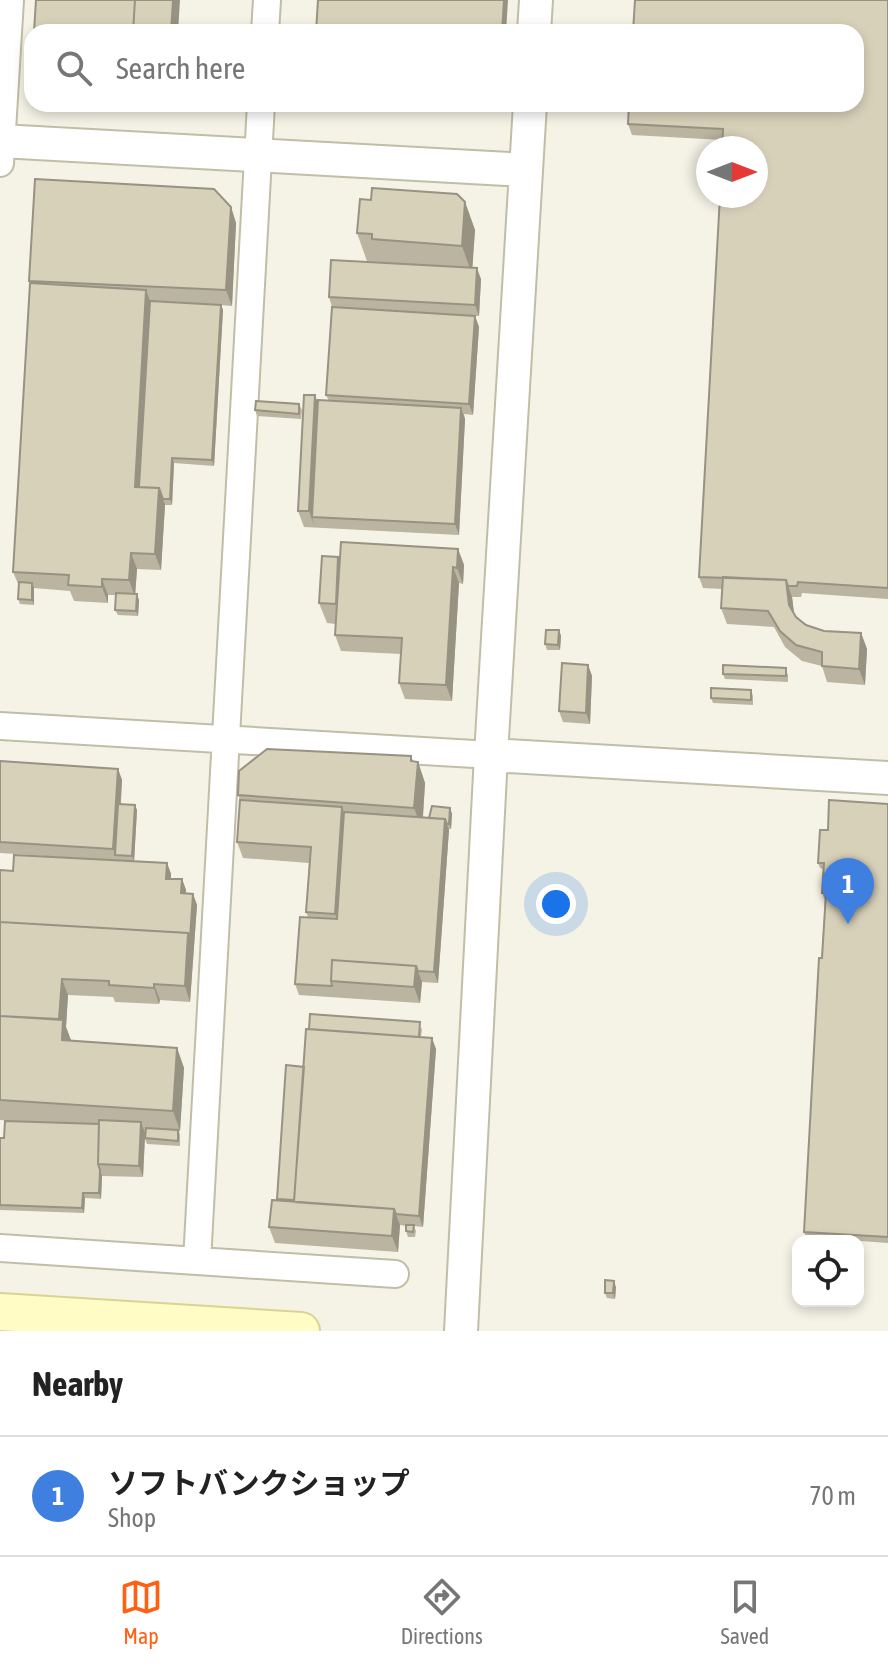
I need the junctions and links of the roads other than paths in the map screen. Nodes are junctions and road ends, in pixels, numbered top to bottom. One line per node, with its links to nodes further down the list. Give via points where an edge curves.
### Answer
1 (10, 0): 8 (street)
2 (267, 0): 4 (street)
3 (536, 0): 5 (street)
4 (266, 24)
5 (534, 24)
6 (261, 112): 9 (street)
7 (530, 112): 10 (street)
8 (0, 148): 9 (street)
9 (258, 156): 10 (street); 12 (street)
10 (526, 170): 13 (street)
11 (0, 726): 12 (street)
12 (225, 739): 13 (street); 16 (street)
13 (491, 755): 14 (street); 20 (street)
14 (888, 778)
15 (0, 1248): 16 (street)
16 (197, 1261): 17 (street)
17 (395, 1274)
18 (0, 1312): 19 (main road)
19 (301, 1331)
20 (461, 1331)

